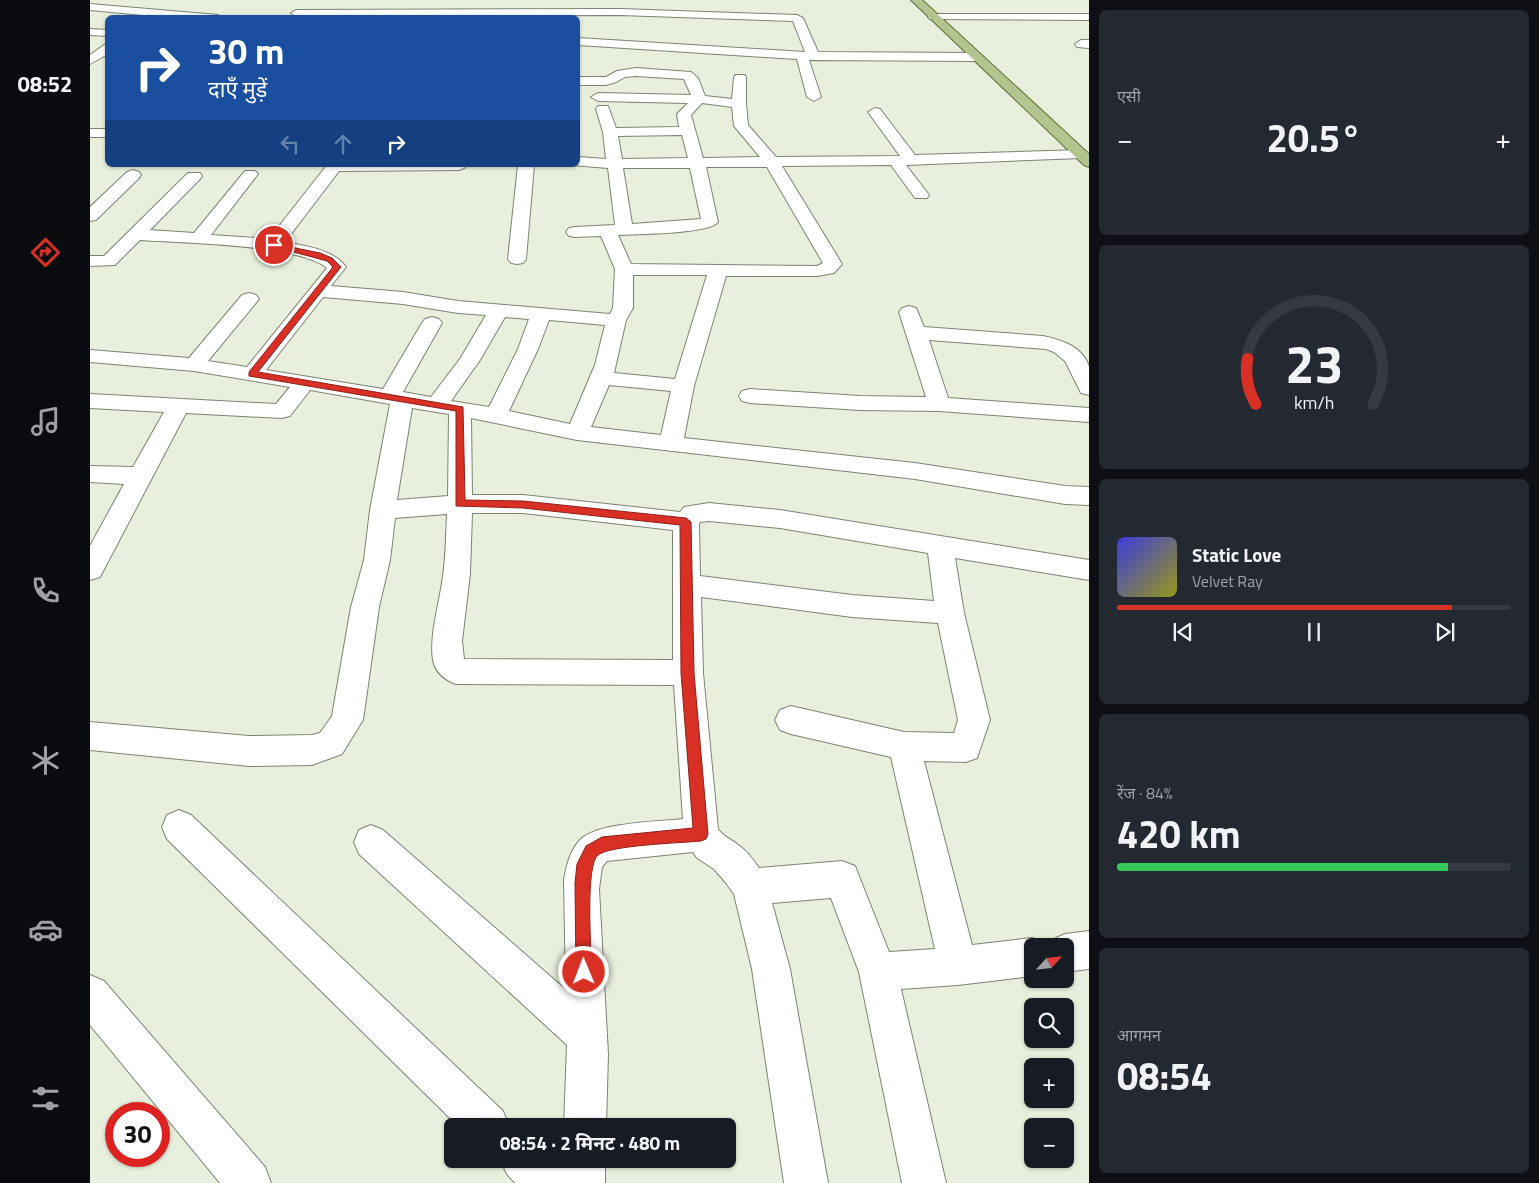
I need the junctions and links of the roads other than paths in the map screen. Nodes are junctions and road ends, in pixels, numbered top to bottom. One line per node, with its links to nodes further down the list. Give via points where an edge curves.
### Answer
1 (297, 0): 19 (street)
2 (369, 0): 16 (street)
3 (415, 0): 13 (street)
4 (460, 0): 14 (street)
5 (502, 0): 15 (street)
6 (625, 0): 12 (street)
7 (678, 0): 17 (street)
8 (916, 0): 21 (main road)
9 (178, 1): 18 (street)
10 (793, 5): 22 (street)
11 (92, 9): 18 (street)
12 (620, 12): 17 (street); 25 (street)
13 (407, 13): 14 (street); 16 (street)
14 (452, 13): 15 (street)
15 (499, 13): 20 (street)
16 (359, 14): 19 (street)
17 (672, 14): 22 (street)
18 (166, 15)
19 (294, 15)
20 (526, 15)
21 (934, 17): 23 (street); 32 (main road)
22 (797, 18): 31 (street, via 798,31)
23 (1089, 18)
24 (580, 19): 25 (street)
25 (594, 20): 29 (street)
26 (689, 26): 30 (street, via 717,31)
27 (91, 33): 28 (street)
28 (105, 33)
29 (582, 43): 30 (street)
30 (715, 50): 31 (street)
31 (808, 56): 32 (street); 35 (street)
32 (975, 57): 42 (main road)
33 (740, 78): 37 (street)
34 (580, 81): 36 (street, via 609,80 636,72 687,75 692,78)
35 (814, 97)
36 (699, 99): 37 (street); 39 (street, via 684,114); 40 (street, via 601,103)
37 (739, 104): 46 (street, via 741,126)
38 (875, 112): 45 (street)
39 (687, 131): 40 (street); 48 (street)
40 (610, 132): 49 (street)
41 (100, 133): 43 (street)
42 (1070, 143): 44 (street)
43 (90, 145)
44 (1086, 153): 45 (street)
45 (903, 160): 46 (street); 55 (street)
46 (771, 161): 48 (street); 66 (street, via 833,264 828,269 817,271)
47 (580, 162): 49 (street)
48 (698, 162): 49 (street); 57 (street, via 710,222)
49 (614, 164): 57 (street)
50 (334, 167): 61 (street)
51 (526, 167): 62 (street)
52 (250, 174): 60 (street)
53 (133, 175): 56 (street)
54 (194, 176): 59 (street)
55 (921, 196)
56 (90, 216)
57 (615, 229): 58 (street); 65 (street)
58 (575, 232)
59 (136, 234): 60 (street); 64 (street)
60 (199, 238): 61 (street)
61 (274, 245): 68 (street, via 330,259 338,267)
62 (516, 259)
63 (90, 261): 64 (street)
64 (109, 261): 67 (street)
65 (624, 269): 66 (street); 73 (street, via 623,308)
66 (718, 271): 81 (street)
67 (90, 280)
68 (319, 291): 70 (street); 78 (street)
69 (249, 299): 77 (street)
70 (498, 311): 72 (street); 88 (street, via 474,356)
71 (909, 312): 75 (street)
72 (541, 314): 73 (street); 90 (street)
73 (616, 320): 79 (street, via 612,348)
74 (432, 323): 84 (street)
75 (917, 333): 82 (street, via 1057,345 1069,351); 86 (street)
76 (90, 356): 77 (street)
77 (194, 365): 78 (street)
78 (252, 374): 80 (street)
79 (602, 378): 81 (street); 92 (street)
80 (305, 383): 84 (street); 87 (street, via 282,410)
81 (683, 386): 93 (street)
82 (1089, 388)
83 (750, 396): 86 (street)
84 (395, 398): 88 (street); 98 (street)
85 (90, 402): 87 (street)
86 (939, 404): 91 (street)
87 (180, 405): 95 (street)
88 (436, 405): 89 (street)
89 (460, 409): 90 (street); 97 (street)
90 (496, 415): 92 (street)
91 (1089, 415)
92 (577, 432): 93 (street)
93 (670, 444): 96 (street, via 915,471)
94 (90, 474): 95 (street)
95 (141, 476): 101 (street)
96 (1089, 496)
97 (460, 504): 98 (street); 99 (street, via 523,504); 105 (street, via 457,574 448,641 448,661 456,672)
98 (383, 510): 107 (street, via 377,560 365,607 347,720 331,744 312,750 249,751)
99 (686, 522): 100 (street, via 693,513 780,519); 103 (street)
100 (940, 546): 102 (street); 104 (street)
101 (90, 570)
102 (1089, 570)
103 (687, 585): 104 (street, via 852,606); 105 (street)
104 (950, 613): 108 (street, via 974,720 966,748)
105 (688, 673): 110 (street)
106 (791, 720): 108 (street)
107 (90, 736)
108 (904, 746): 116 (street)
109 (179, 827): 120 (street)
110 (701, 834): 112 (street, via 709,846 726,857); 119 (street, via 602,844 591,851 582,883)
111 (371, 842): 119 (street)
112 (750, 887): 117 (street, via 842,880); 127 (street, via 771,969)
113 (1089, 950): 114 (street)
114 (1074, 952)
115 (1024, 958): 116 (street)
116 (958, 966): 117 (street)
117 (878, 972): 128 (street)
118 (92, 1003): 124 (street)
119 (586, 1034): 121 (street)
120 (480, 1118)
121 (586, 1118)
122 (531, 1168): 125 (street)
123 (583, 1168): 126 (street)
124 (249, 1183)
125 (547, 1183)
126 (583, 1183)
127 (806, 1183)
128 (924, 1183)

